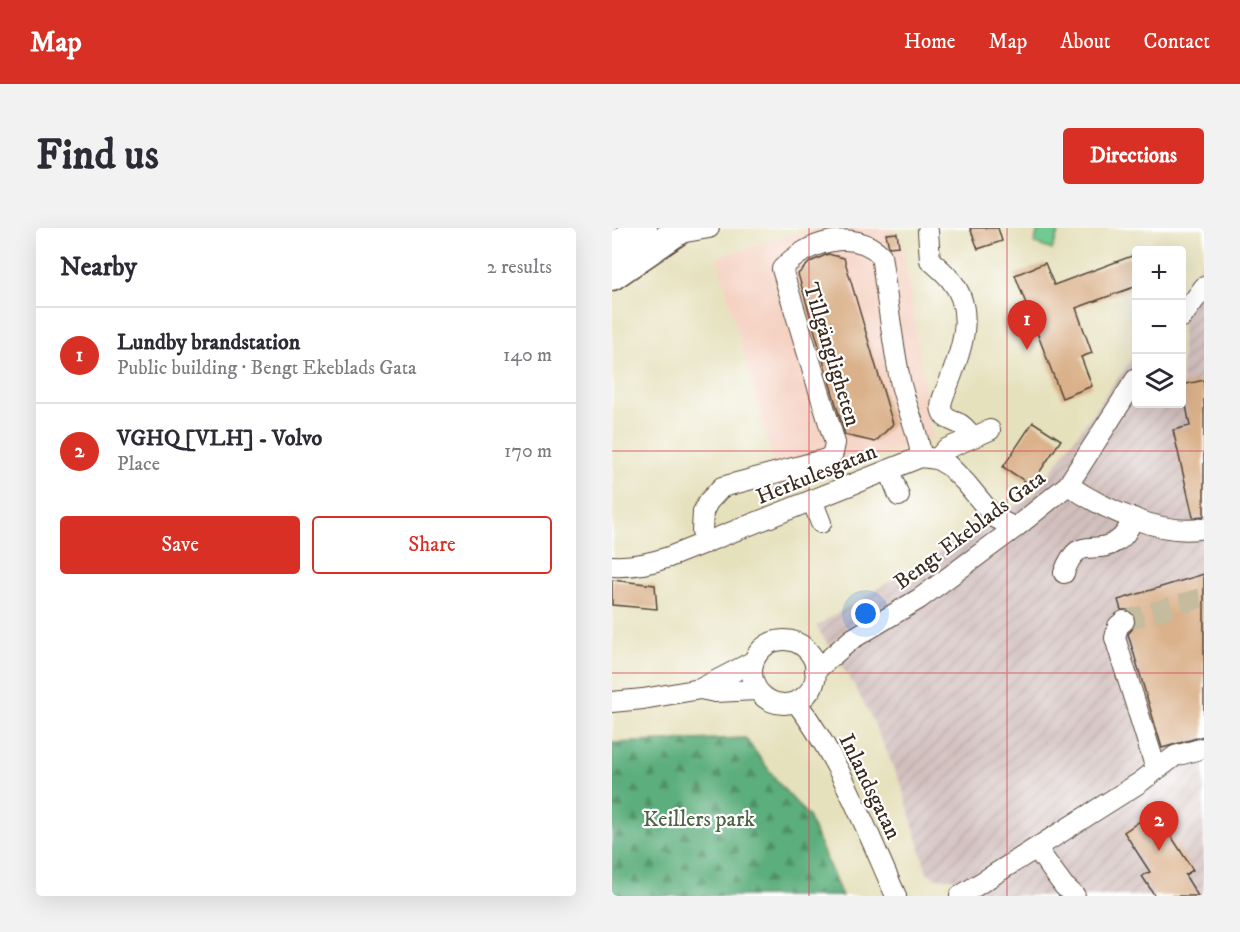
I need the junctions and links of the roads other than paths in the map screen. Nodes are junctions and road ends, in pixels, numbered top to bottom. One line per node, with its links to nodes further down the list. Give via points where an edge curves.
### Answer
1 (622, 228): 4 (street)
2 (643, 228): 7 (highway)
3 (709, 228): 5 (street)
4 (612, 231)
5 (678, 231): 8 (highway)
6 (928, 231): 12 (street, Herkulesgatan, via 930,260 961,296 965,319 958,360 940,405 942,414 982,433)
7 (612, 247)
8 (612, 276)
9 (1204, 287): 10 (street)
10 (1186, 312)
11 (1132, 387): 14 (street, Bengt Ekeblads Gata)
12 (929, 458): 13 (street, Herkulesgatan); 19 (street, via 949,466 994,518); 21 (street, Tillgängligheten, via 920,448 900,380 881,255 860,235 841,234 820,241 792,257 782,269 835,443 833,453 827,459 722,487 703,512)
13 (889, 470): 15 (street); 16 (street, Herkulesgatan)
14 (1068, 486): 17 (street, via 1091,501); 19 (street, Bengt Ekeblads Gata)
15 (899, 496)
16 (812, 500): 18 (street); 21 (street, Herkulesgatan)
17 (1134, 518): 20 (street, via 1161,528); 23 (street, via 1116,542 1074,552)
18 (821, 523)
19 (1015, 528): 25 (street, Bengt Ekeblads Gata, via 919,599)
20 (1204, 528)
21 (706, 543): 22 (street, Herkulesgatan, via 648,564)
22 (612, 566)
23 (1064, 573)
24 (1124, 621): 34 (street, via 1115,638 1140,696)
25 (852, 639): 26 (street, Bengt Ekeblads Gata); 28 (street, Bengt Ekeblads Gata)
26 (807, 650): 27 (street, via 798,643 777,641 767,645); 28 (street)
27 (754, 661): 29 (street); 30 (street)
28 (815, 671): 32 (street, via 811,688)
29 (700, 689): 30 (street); 31 (street)
30 (757, 690): 32 (street, via 774,703)
31 (612, 702)
32 (796, 702): 36 (street, Inlandsgatan, via 827,749)
33 (1204, 748): 34 (street, via 1173,751)
34 (1156, 769): 35 (street)
35 (1036, 848): 37 (street); 38 (street)
36 (896, 896)
37 (960, 896)
38 (1075, 896)

